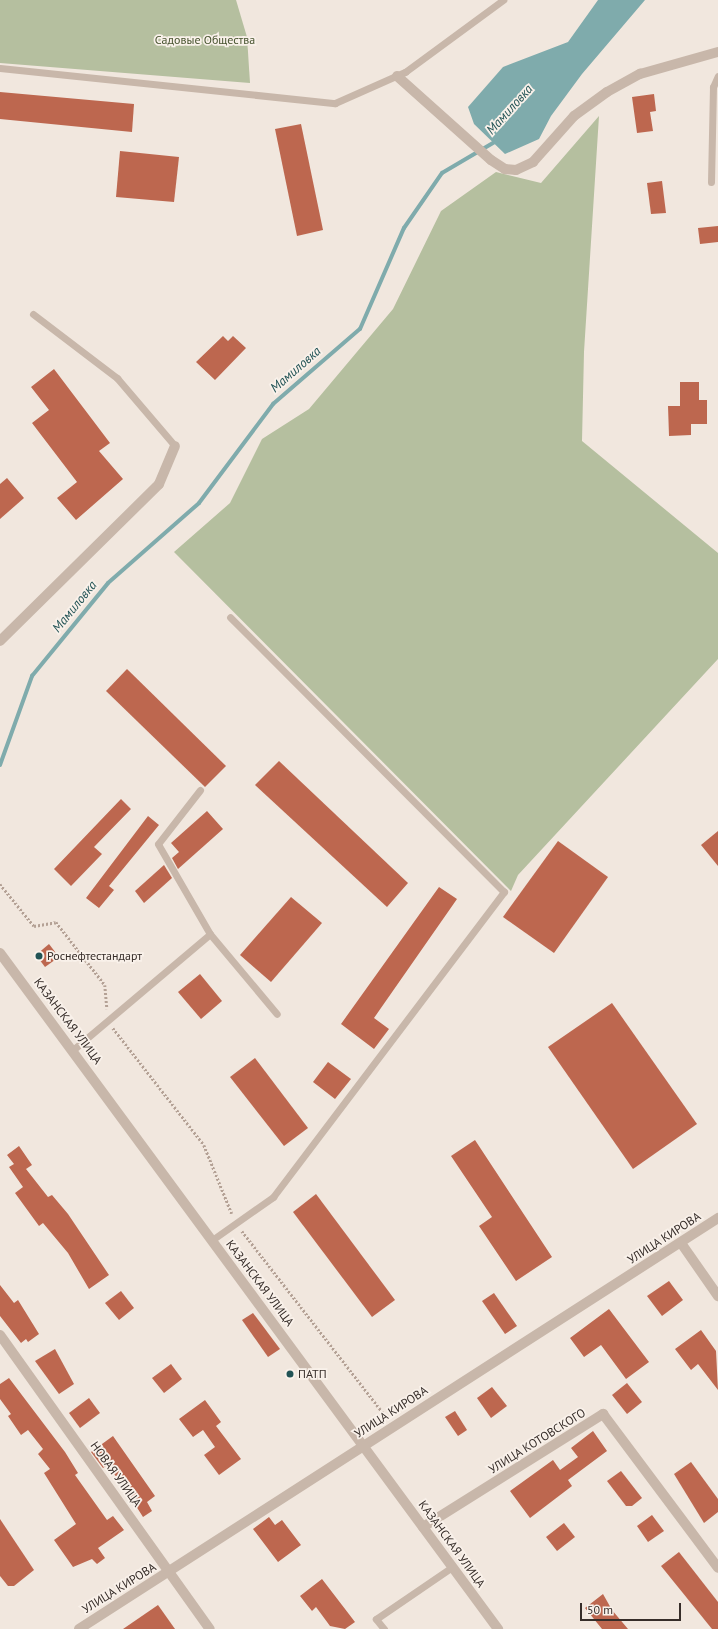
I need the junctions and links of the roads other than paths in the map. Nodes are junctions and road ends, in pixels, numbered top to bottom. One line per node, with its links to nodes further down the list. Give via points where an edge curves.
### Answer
1 (503, 0): 4 (lane)
2 (718, 52): 4 (street, via 640,74 607,92 574,116 533,162 516,170 505,169 491,160)
3 (0, 68): 4 (lane, via 334,103)
4 (397, 76)
5 (718, 76): 6 (lane, via 713,87)
6 (710, 182)
7 (33, 314): 8 (lane, via 117,378)
8 (175, 446): 10 (street, via 159,484)
9 (230, 617): 17 (lane, via 504,892 273,1197)
10 (0, 641)
11 (200, 790): 12 (lane, via 158,844)
12 (210, 934): 14 (lane); 15 (lane)
13 (0, 953): 15 (street, КАЗАНСКАЯ УЛИЦА)
14 (277, 1014)
15 (74, 1049): 17 (street, КАЗАНСКАЯ УЛИЦА)
16 (718, 1218): 18 (street, УЛИЦА КИРОВА)
17 (212, 1240): 21 (street, КАЗАНСКАЯ УЛИЦА)
18 (681, 1243): 19 (street); 21 (street, УЛИЦА КИРОВА)
19 (718, 1296)
20 (0, 1335): 25 (street, НОВАЯ УЛИЦА)
21 (364, 1444): 22 (street, КАЗАНСКАЯ УЛИЦА); 25 (street, УЛИЦА КИРОВА)
22 (423, 1527): 23 (street, КАЗАНСКАЯ УЛИЦА); 24 (street, УЛИЦА КОТОВСКОГО, via 603,1414)
23 (452, 1567): 28 (lane, via 376,1619); 29 (street, КАЗАНСКАЯ УЛИЦА)
24 (718, 1568)
25 (170, 1572): 26 (street, УЛИЦА КИРОВА); 27 (street, НОВАЯ УЛИЦА)
26 (78, 1629)
27 (210, 1629)
28 (384, 1629)
29 (498, 1629)

